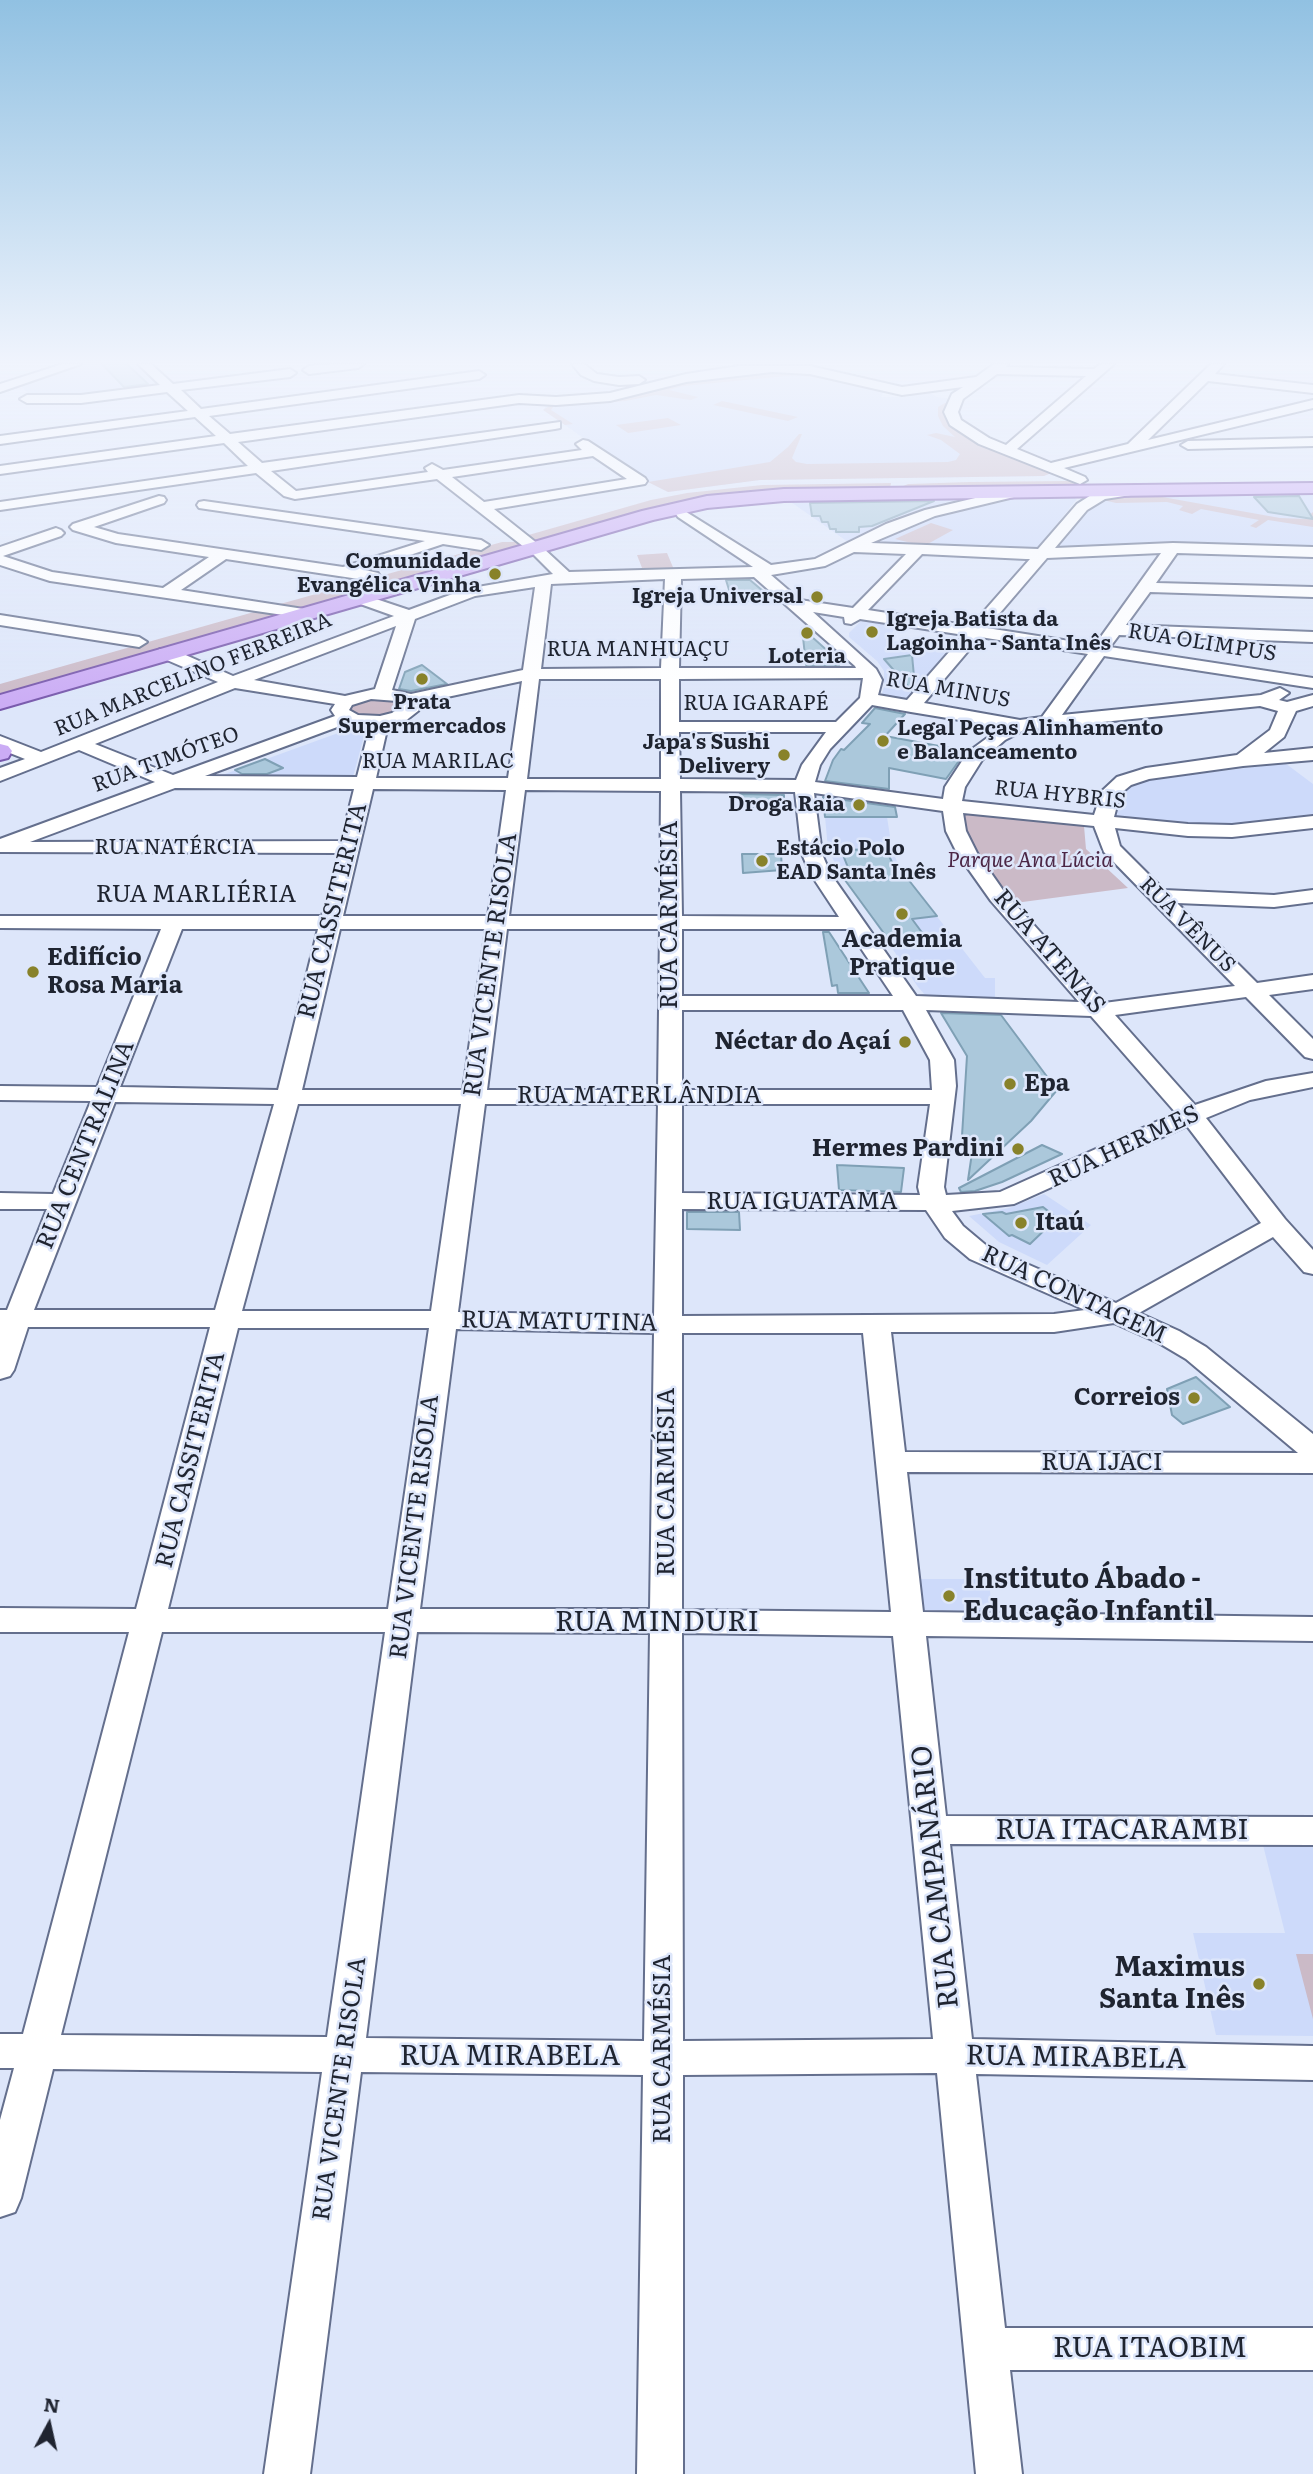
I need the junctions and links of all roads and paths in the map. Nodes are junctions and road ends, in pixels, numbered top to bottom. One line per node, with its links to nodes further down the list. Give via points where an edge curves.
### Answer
1 (35, 479): 21 (street)
2 (273, 479): 18 (street, via 289,493)
3 (410, 479): 18 (street)
4 (447, 479): 22 (street)
5 (638, 479): 22 (street)
6 (984, 479): 12 (main road)
7 (1046, 479): 17 (main road)
8 (1059, 479): 23 (street, via 1081,498)
9 (1075, 479): 15 (main road)
10 (1077, 479): 11 (main road)
11 (1080, 480): 13 (main road); 17 (main road, via 1082,488)
12 (952, 481): 16 (main road, via 895,487); 26 (main road, via 772,483 694,490)
13 (1313, 481)
14 (1313, 488): 15 (main road)
15 (1137, 490): 23 (street, via 1101,495)
16 (905, 493): 17 (main road); 30 (main road, via 719,500)
17 (1013, 493): 29 (street, RUA MARCELINO FERREIRA, via 930,513)
18 (302, 495)
19 (159, 500): 35 (street, via 78,527 116,538)
20 (204, 505): 27 (street)
21 (0, 506)
22 (480, 506): 26 (street)
23 (1082, 507): 36 (street, via 1059,526)
24 (683, 514): 39 (street)
25 (56, 533): 33 (street)
26 (516, 535): 28 (main road); 30 (street)
27 (444, 541): 28 (street); 38 (street)
28 (481, 545): 41 (main road)
29 (851, 547): 32 (street); 39 (street, RUA MARCELINO FERREIRA, via 818,563)
30 (533, 548): 42 (street); 46 (main road)
31 (1173, 548): 34 (street); 36 (street); 43 (street)
32 (918, 550): 36 (street); 49 (street)
33 (0, 552)
34 (1313, 552)
35 (225, 554): 38 (street); 45 (street)
36 (1043, 554): 54 (street)
37 (0, 560): 45 (street, via 50,576)
38 (344, 572): 41 (street)
39 (764, 572): 40 (street, RUA MARCELINO FERREIRA); 47 (street)
40 (673, 574): 42 (street, RUA MARCELINO FERREIRA); 60 (street, RUA CARMÉSIA)
41 (372, 576): 48 (main road)
42 (554, 578): 51 (street, RUA MARCELINO FERREIRA, via 472,592); 62 (street, RUA VICENTE RISOLA)
43 (1146, 587): 44 (street); 53 (street)
44 (1313, 592)
45 (166, 593): 48 (street)
46 (358, 598): 50 (main road); 51 (street)
47 (794, 604): 49 (street, RUA OLIMPUS); 56 (street)
48 (262, 607): 50 (street); 57 (main road)
49 (859, 612): 54 (street, RUA OLIMPUS); 56 (street)
50 (304, 613): 59 (main road)
51 (408, 615): 65 (street, RUA MARCELINO FERREIRA); 72 (street, RUA CASSITERITA)
52 (0, 620): 57 (street)
53 (1114, 630): 55 (street); 58 (street)
54 (976, 631): 58 (street, RUA OLIMPUS); 73 (street)
55 (1313, 636)
56 (831, 637): 61 (street)
57 (139, 642): 64 (main road)
58 (1098, 649): 63 (street, RUA OLIMPUS); 76 (street)
59 (166, 653): 65 (street); 71 (main road)
60 (670, 673): 61 (street, RUA MANHUAÇU); 62 (street, RUA MANHUAÇU); 78 (street, RUA CARMÉSIA)
61 (870, 673): 67 (street, via 873,687)
62 (530, 674): 68 (street, RUA MANHUAÇU); 88 (street, RUA VICENTE RISOLA)
63 (1270, 676): 66 (street, RUA OLIMPUS); 69 (street, via 1284,688)
64 (0, 681)
65 (233, 682): 75 (street); 81 (street, RUA MARCELINO FERREIRA)
66 (1313, 683)
67 (868, 699): 73 (street, RUA MINUS); 79 (street)
68 (408, 700): 72 (street); 72 (street, RUA TIMÓTEO, via 410,711 398,718)
69 (1265, 700): 74 (street); 76 (street)
70 (1313, 700): 74 (street)
71 (0, 702)
72 (380, 707): 75 (street); 75 (street, RUA TIMÓTEO, via 360,695); 87 (street, RUA CASSITERITA)
73 (911, 707): 77 (street, RUA MINUS)
74 (1288, 708): 84 (street, via 1278,733)
75 (347, 709): 86 (street, RUA TIMÓTEO)
76 (1048, 722): 77 (street)
77 (1020, 725): 91 (street, via 975,757 955,787)
78 (672, 727): 79 (street, RUA IGARAPÉ); 89 (street, RUA CARMÉSIA)
79 (841, 727): 90 (street, via 816,755)
80 (0, 742): 83 (street)
81 (80, 744): 83 (street, RUA MARCELINO FERREIRA); 86 (street, RUA MARILAC)
82 (1313, 754): 84 (street)
83 (42, 759): 85 (street, RUA MARCELINO FERREIRA)
84 (1243, 760): 92 (street, via 1124,781 1112,791)
85 (0, 775)
86 (172, 782): 87 (street, RUA MARILAC); 94 (street, RUA TIMÓTEO)
87 (364, 785): 88 (street, RUA MARILAC); 95 (street, RUA CASSITERITA)
88 (515, 785): 89 (street, RUA MARILAC); 100 (street, RUA VICENTE RISOLA)
89 (671, 786): 90 (street, RUA MARILAC); 101 (street, RUA CARMÉSIA)
90 (804, 786): 91 (street, RUA HYBRIS); 102 (street, via 812,854)
91 (952, 806): 92 (street, RUA HYBRIS); 108 (street, RUA ATENAS, via 956,831 967,853 998,897)
92 (1103, 822): 93 (street, RUA HYBRIS, via 1209,832); 97 (street, RUA VÊNUS, via 1111,848)
93 (1313, 822)
94 (0, 847): 95 (street, RUA NATÉRCIA)
95 (349, 847): 98 (street, RUA CASSITERITA)
96 (1313, 896): 97 (street, via 1274,901)
97 (1158, 897): 105 (street, RUA VÊNUS)
98 (331, 921): 99 (street, RUA MARLIÉRIA); 100 (street, RUA MARLIÉRIA); 115 (street, RUA CASSITERITA)
99 (174, 922): 103 (street, RUA MARLIÉRIA); 112 (street, RUA CENTRALINA)
100 (497, 922): 101 (street, RUA MARLIÉRIA); 113 (street, RUA VICENTE RISOLA)
101 (671, 922): 102 (street, RUA MARLIÉRIA); 106 (street, RUA CARMÉSIA)
102 (853, 923): 107 (street)
103 (2, 927)
104 (1313, 982): 105 (street)
105 (1252, 991): 108 (street); 109 (street, RUA VÊNUS)
106 (669, 1003): 107 (street); 114 (street, RUA CARMÉSIA)
107 (909, 1003): 108 (street); 116 (street, via 942,1059)
108 (1100, 1010): 117 (street, RUA ATENAS)
109 (1313, 1052)
110 (1313, 1080): 117 (street, RUA HERMES, via 1258,1090)
111 (0, 1093): 112 (street, RUA MATERLÂNDIA)
112 (107, 1094): 115 (street, RUA MATERLÂNDIA); 120 (street, RUA CENTRALINA)
113 (472, 1095): 114 (street, RUA MATERLÂNDIA); 115 (street, RUA MATERLÂNDIA); 127 (street, RUA VICENTE RISOLA)
114 (670, 1096): 116 (street, RUA MATERLÂNDIA); 119 (street, RUA CARMÉSIA)
115 (288, 1097): 126 (street, RUA CASSITERITA)
116 (943, 1097): 121 (street, via 931,1187)
117 (1191, 1115): 121 (street, RUA HERMES, via 1014,1196 987,1203); 122 (street, RUA ATENAS)
118 (0, 1201): 120 (street)
119 (669, 1201): 121 (street, RUA IGUATAMA); 129 (street, RUA CARMÉSIA)
120 (63, 1202): 125 (street, RUA CENTRALINA)
121 (935, 1203): 124 (street, RUA CONTAGEM, via 954,1232 979,1253)
122 (1276, 1225): 123 (street, RUA ATENAS); 124 (street)
123 (1313, 1266)
124 (1117, 1314): 128 (street, RUA MATUTINA, via 1054,1323); 131 (street, RUA CONTAGEM, via 1196,1353)
125 (9, 1318): 126 (street, RUA MATUTINA); 130 (street, RUA CENTRALINA)
126 (226, 1320): 127 (street, RUA MATUTINA); 136 (street, RUA CASSITERITA)
127 (442, 1320): 129 (street, RUA MATUTINA); 137 (street, RUA VICENTE RISOLA)
128 (876, 1322): 129 (street, RUA MATUTINA); 132 (street, RUA CAMPANÁRIO)
129 (668, 1325): 135 (street, RUA CARMÉSIA)
130 (0, 1370)
131 (1313, 1450)
132 (892, 1462): 133 (street, RUA IJACI); 138 (street, RUA CAMPANÁRIO)
133 (1313, 1463)
134 (0, 1620): 136 (street, RUA MINDURI)
135 (666, 1621): 137 (street, RUA MINDURI); 138 (street, RUA MINDURI); 146 (street, RUA CARMÉSIA)
136 (150, 1622): 137 (street, RUA MINDURI); 143 (street, RUA CASSITERITA)
137 (402, 1623): 144 (street, RUA VICENTE RISOLA)
138 (909, 1625): 139 (street, RUA MINDURI); 140 (street, RUA CAMPANÁRIO)
139 (1313, 1629)
140 (931, 1830): 141 (street, RUA ITACARAMBI); 145 (street, RUA CAMPANÁRIO)
141 (1313, 1831)
142 (0, 2051): 143 (street, RUA MIRABELA)
143 (38, 2051): 144 (street, RUA MIRABELA); 148 (street, RUA CASSITERITA)
144 (345, 2056): 146 (street, RUA MIRABELA); 151 (street, RUA VICENTE RISOLA)
145 (955, 2056): 146 (street, RUA MIRABELA); 147 (street, RUA MIRABELA); 149 (street, RUA CAMPANÁRIO)
146 (662, 2058): 152 (street, RUA CARMÉSIA)
147 (1313, 2063)
148 (0, 2198)
149 (986, 2349): 150 (street, RUA ITAOBIM); 153 (street, RUA CAMPANÁRIO)
150 (1313, 2349)
151 (287, 2474)
152 (660, 2474)
153 (999, 2474)

